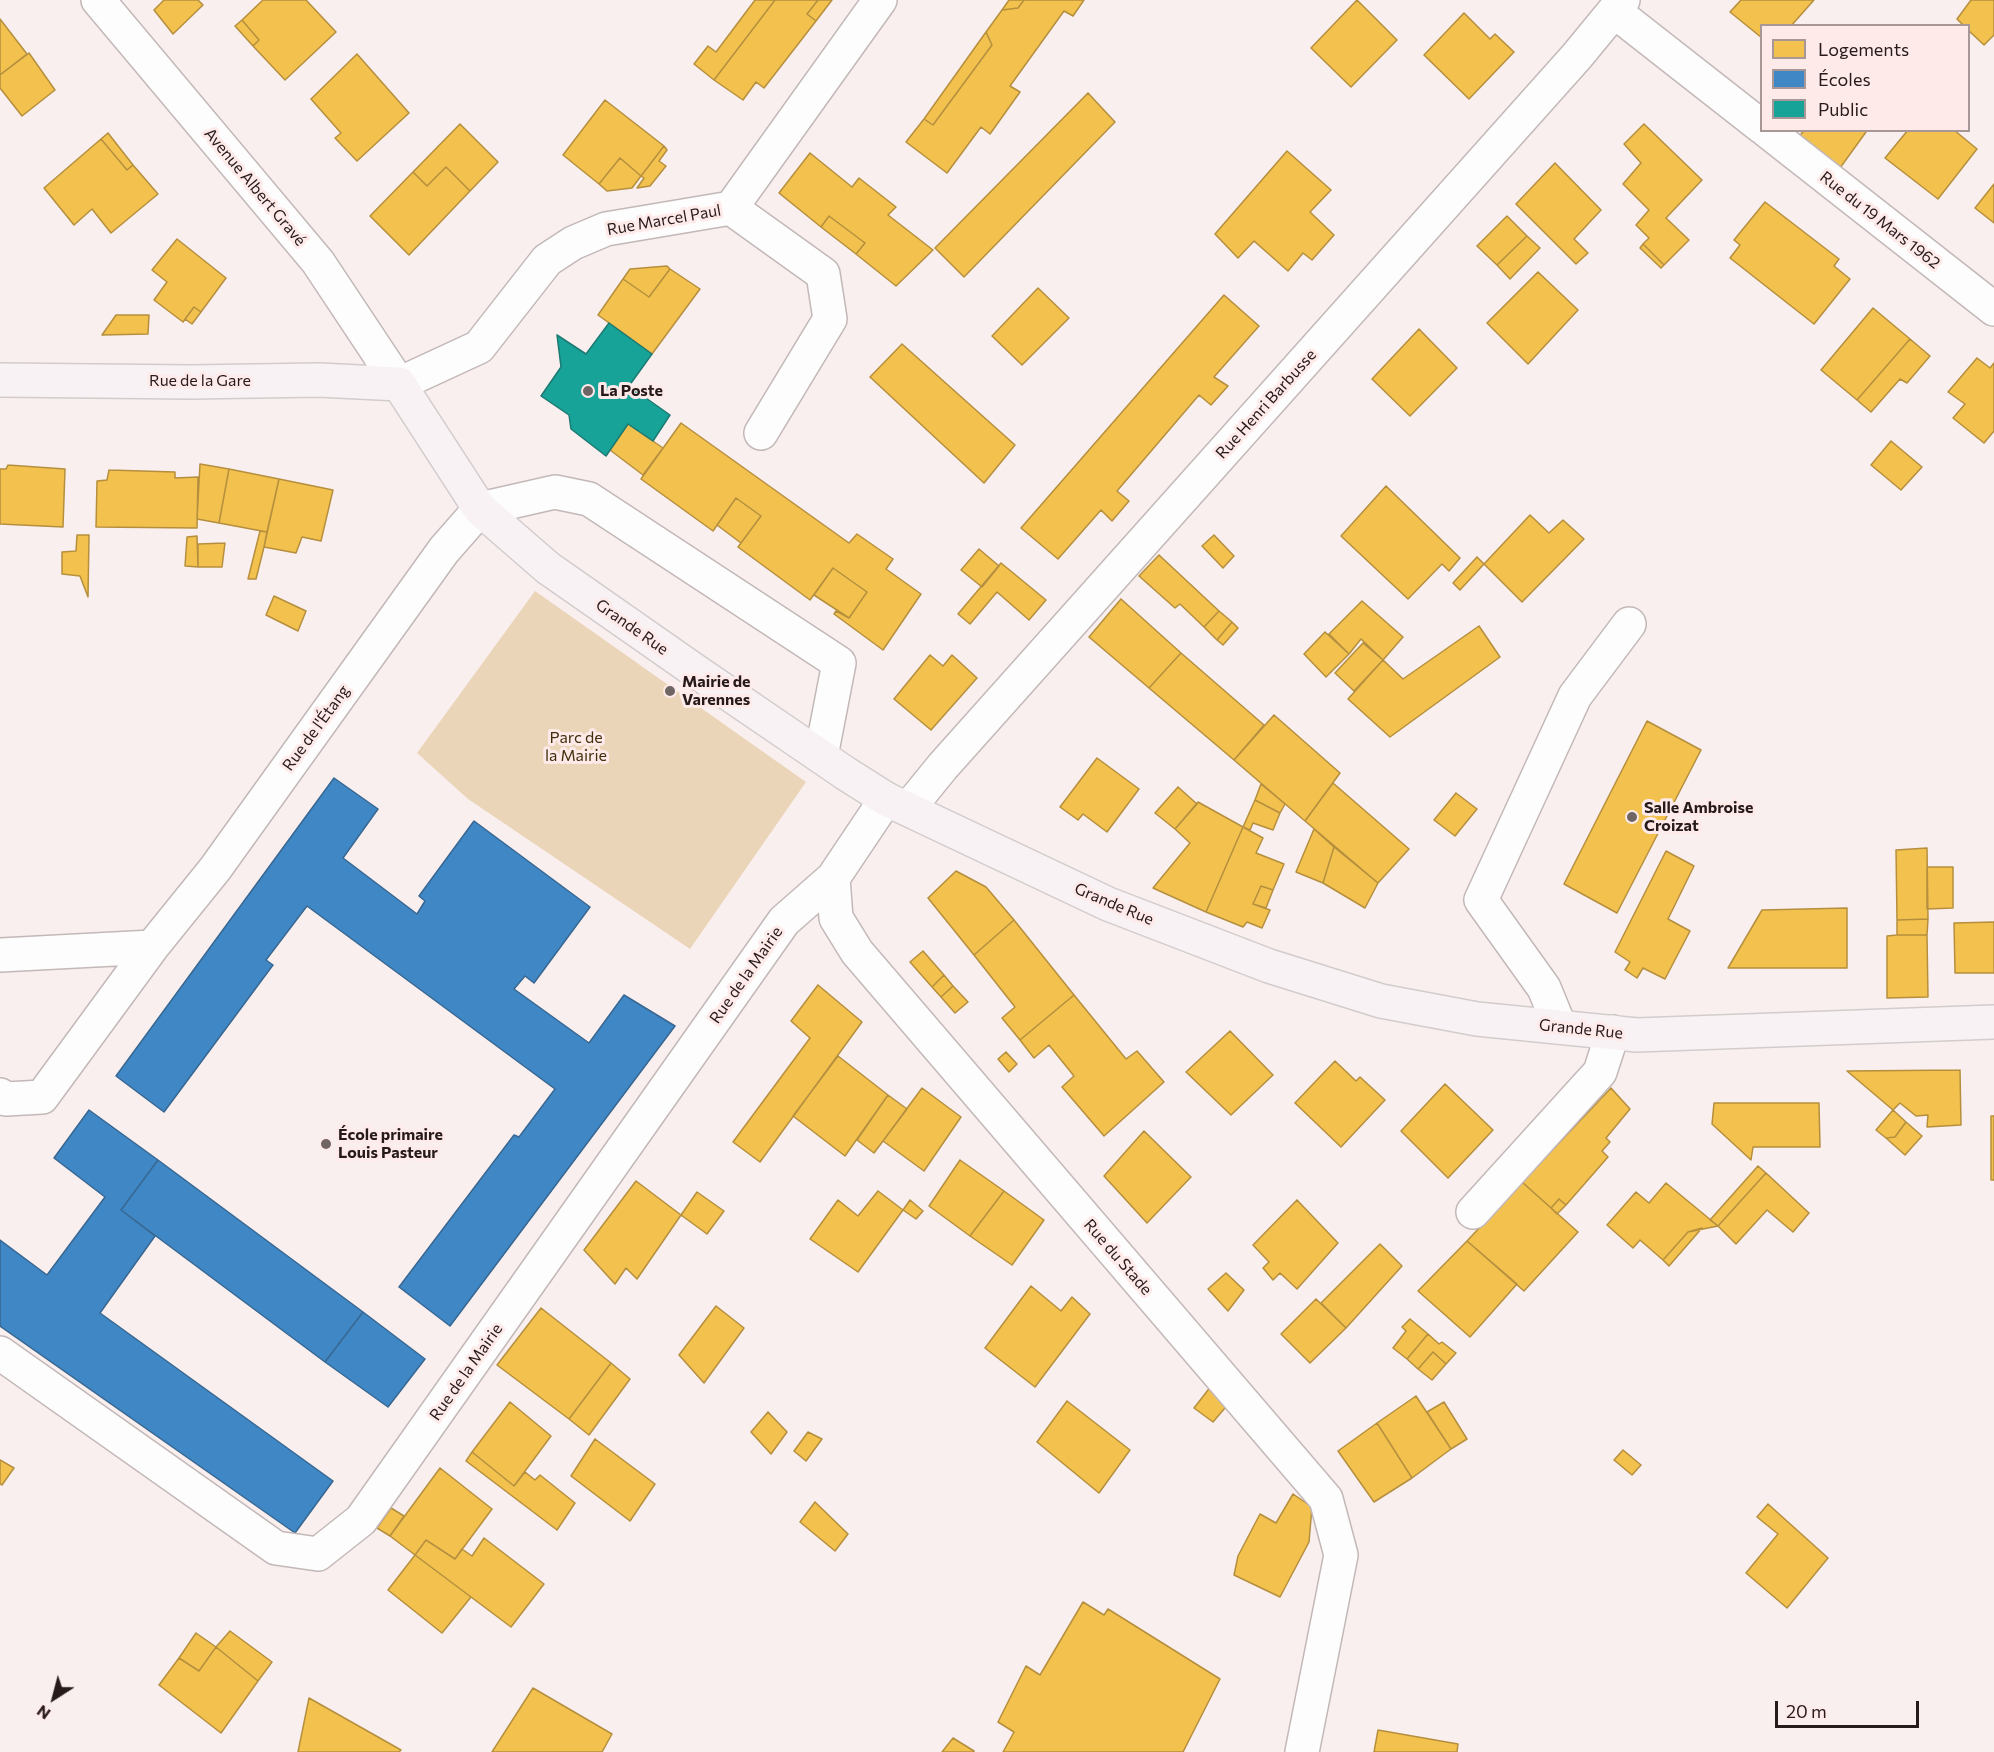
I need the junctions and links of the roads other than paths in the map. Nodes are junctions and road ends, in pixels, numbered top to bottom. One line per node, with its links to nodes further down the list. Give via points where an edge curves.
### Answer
1 (98, 0): 9 (street, Avenue Albert Gravé, via 318,261)
2 (880, 0): 6 (street, Rue Marcel Paul)
3 (1618, 6): 4 (street); 14 (street, Rue Henri Barbusse, via 958,748)
4 (1760, 126)
5 (1769, 132): 7 (street, Rue du 19 Mars 1962)
6 (731, 208): 9 (street, Rue Marcel Paul, via 606,229 573,243 547,260 479,347); 10 (street, via 823,274 830,319)
7 (1994, 309)
8 (0, 380): 9 (main road, Rue de la Gare, via 319,380)
9 (399, 384): 11 (main road, Grande Rue)
10 (761, 433)
11 (480, 509): 13 (main road, Grande Rue, via 548,568); 13 (street, via 555,492 590,499 839,663); 16 (street, Rue de l'Étang, via 444,550 215,870)
12 (1629, 624): 19 (street, via 1575,696 1481,900 1544,988)
13 (821, 756): 14 (main road, Grande Rue)
14 (897, 804): 15 (street); 19 (main road, Grande Rue, via 1108,904 1269,966 1381,1001 1477,1019)
15 (832, 878): 23 (street, Rue de la Mairie, via 784,921 361,1520 318,1554 276,1548); 24 (street, Rue du Stade, via 836,918 857,952 1326,1499 1341,1555)
16 (152, 947): 17 (street); 21 (street, Rue de l'Étang, via 42,1097 6,1100)
17 (0, 955)
18 (1994, 1023): 20 (main road, Grande Rue, via 1637,1035)
19 (1560, 1027): 20 (main road, Grande Rue)
20 (1613, 1032): 22 (street, via 1600,1072)
21 (0, 1095)
22 (1473, 1212)
23 (0, 1353)
24 (1302, 1752)

